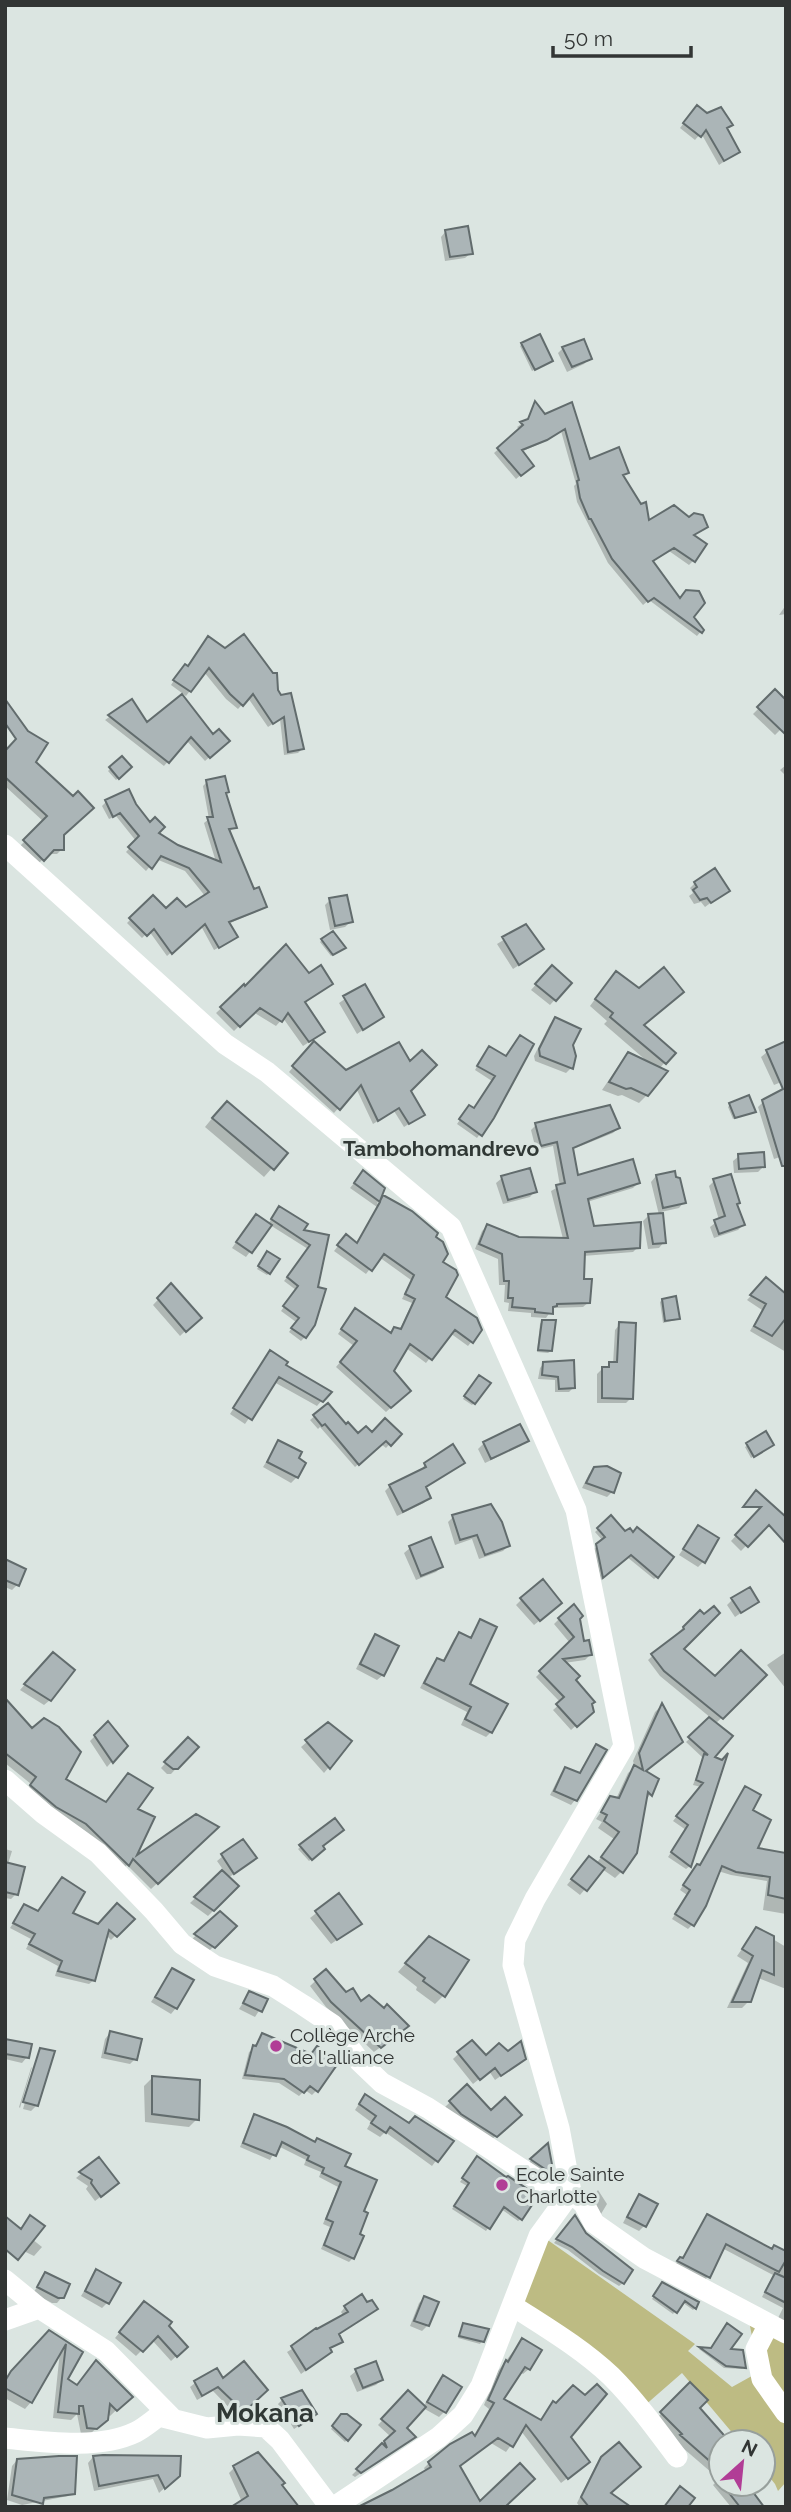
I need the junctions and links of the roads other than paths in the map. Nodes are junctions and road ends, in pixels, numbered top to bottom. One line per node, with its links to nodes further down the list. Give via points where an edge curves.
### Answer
1 (5, 845): 3 (street, via 225,1044 267,1072 451,1227 576,1510 624,1746 530,1909 515,1940 513,1965 559,2128)
2 (5, 1780): 3 (street, via 98,1853 182,1944 215,1966 273,1986 303,2005 333,2025 382,2083)
3 (568, 2195): 5 (street, via 539,2236); 8 (street, via 584,2204 594,2223 644,2258)
4 (5, 2280): 6 (street)
5 (513, 2306): 12 (street, via 574,2345 611,2376); 13 (street, via 481,2386 463,2415 439,2437)
6 (39, 2308): 7 (street); 10 (street, via 106,2351)
7 (5, 2320)
8 (777, 2329): 9 (street, via 756,2349 762,2379)
9 (786, 2413)
10 (173, 2419): 11 (street, via 159,2416 136,2432 115,2439 61,2444); 13 (street, via 207,2428 266,2427)
11 (5, 2438)
12 (677, 2457)
13 (332, 2507)

